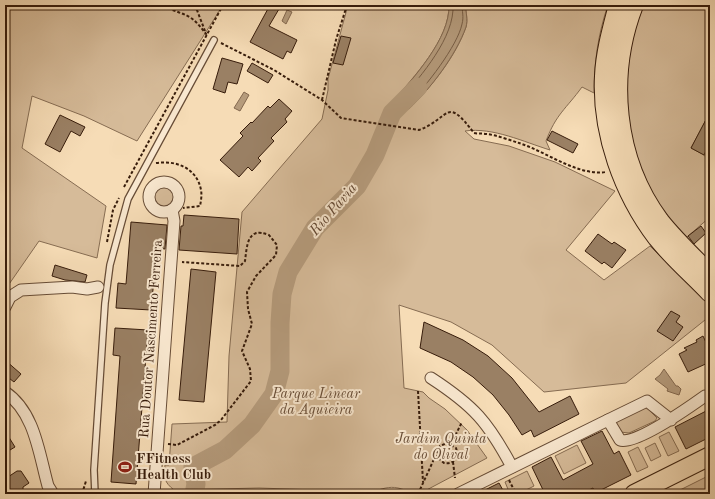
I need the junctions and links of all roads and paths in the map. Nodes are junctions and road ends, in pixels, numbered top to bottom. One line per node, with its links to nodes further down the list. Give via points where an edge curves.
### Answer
1 (164, 5): 7 (path, via 191,18)
2 (195, 5): 7 (path)
3 (223, 5): 7 (path)
4 (347, 5): 9 (path)
5 (618, 5): 11 (main road, via 606,58 604,94 608,125)
6 (634, 5): 17 (main road, via 618,71 619,112 627,150 635,175 659,220)
7 (207, 34): 8 (path); 12 (path)
8 (214, 40): 9 (path, via 274,70); 10 (lane)
9 (322, 100): 11 (path, via 341,118 419,130 431,125 441,115 451,112 459,114 474,133 485,133 520,143 582,171 597,174)
10 (147, 164): 14 (path, via 172,162 184,166 197,180 201,190 200,206); 41 (lane, via 128,199 110,265 105,303 94,470)
11 (620, 171): 19 (main road, via 635,205 658,240)
12 (123, 190)
13 (120, 197): 15 (path, via 113,210)
14 (177, 209): 42 (street, Rua Doutor Nascimento Ferreira, via 174,221)
15 (107, 244)
16 (182, 262): 28 (path, via 240,266 245,261 247,242 250,237 259,233 269,235 277,245 276,255 256,276 247,292 252,324 242,351 250,369 251,381 221,420 177,445)
17 (710, 274)
18 (98, 287): 20 (street, via 21,290 10,297)
19 (710, 293)
20 (5, 307)
21 (431, 378): 34 (street, via 478,414)
22 (418, 391): 38 (path)
23 (5, 392): 39 (street, via 23,408 30,421 48,486)
24 (705, 396): 26 (street)
25 (608, 420): 26 (street, via 647,401); 26 (street, via 620,440 628,441); 34 (street)
26 (671, 420)
27 (462, 422): 29 (path)
28 (168, 444)
29 (451, 444): 30 (path, via 440,446); 32 (path, via 456,448 458,455)
30 (436, 456): 32 (path, via 444,463); 38 (path)
31 (710, 456): 46 (main road)
32 (453, 462): 36 (path)
33 (710, 466): 47 (main road)
34 (512, 467): 44 (street)
35 (87, 476): 40 (path)
36 (456, 478)
37 (509, 480): 45 (path)
38 (423, 483): 43 (path)
39 (53, 494)
40 (82, 494)
41 (95, 494)
42 (154, 494)
43 (418, 494)
44 (458, 494)
45 (516, 494)
46 (634, 494)
47 (655, 494)

